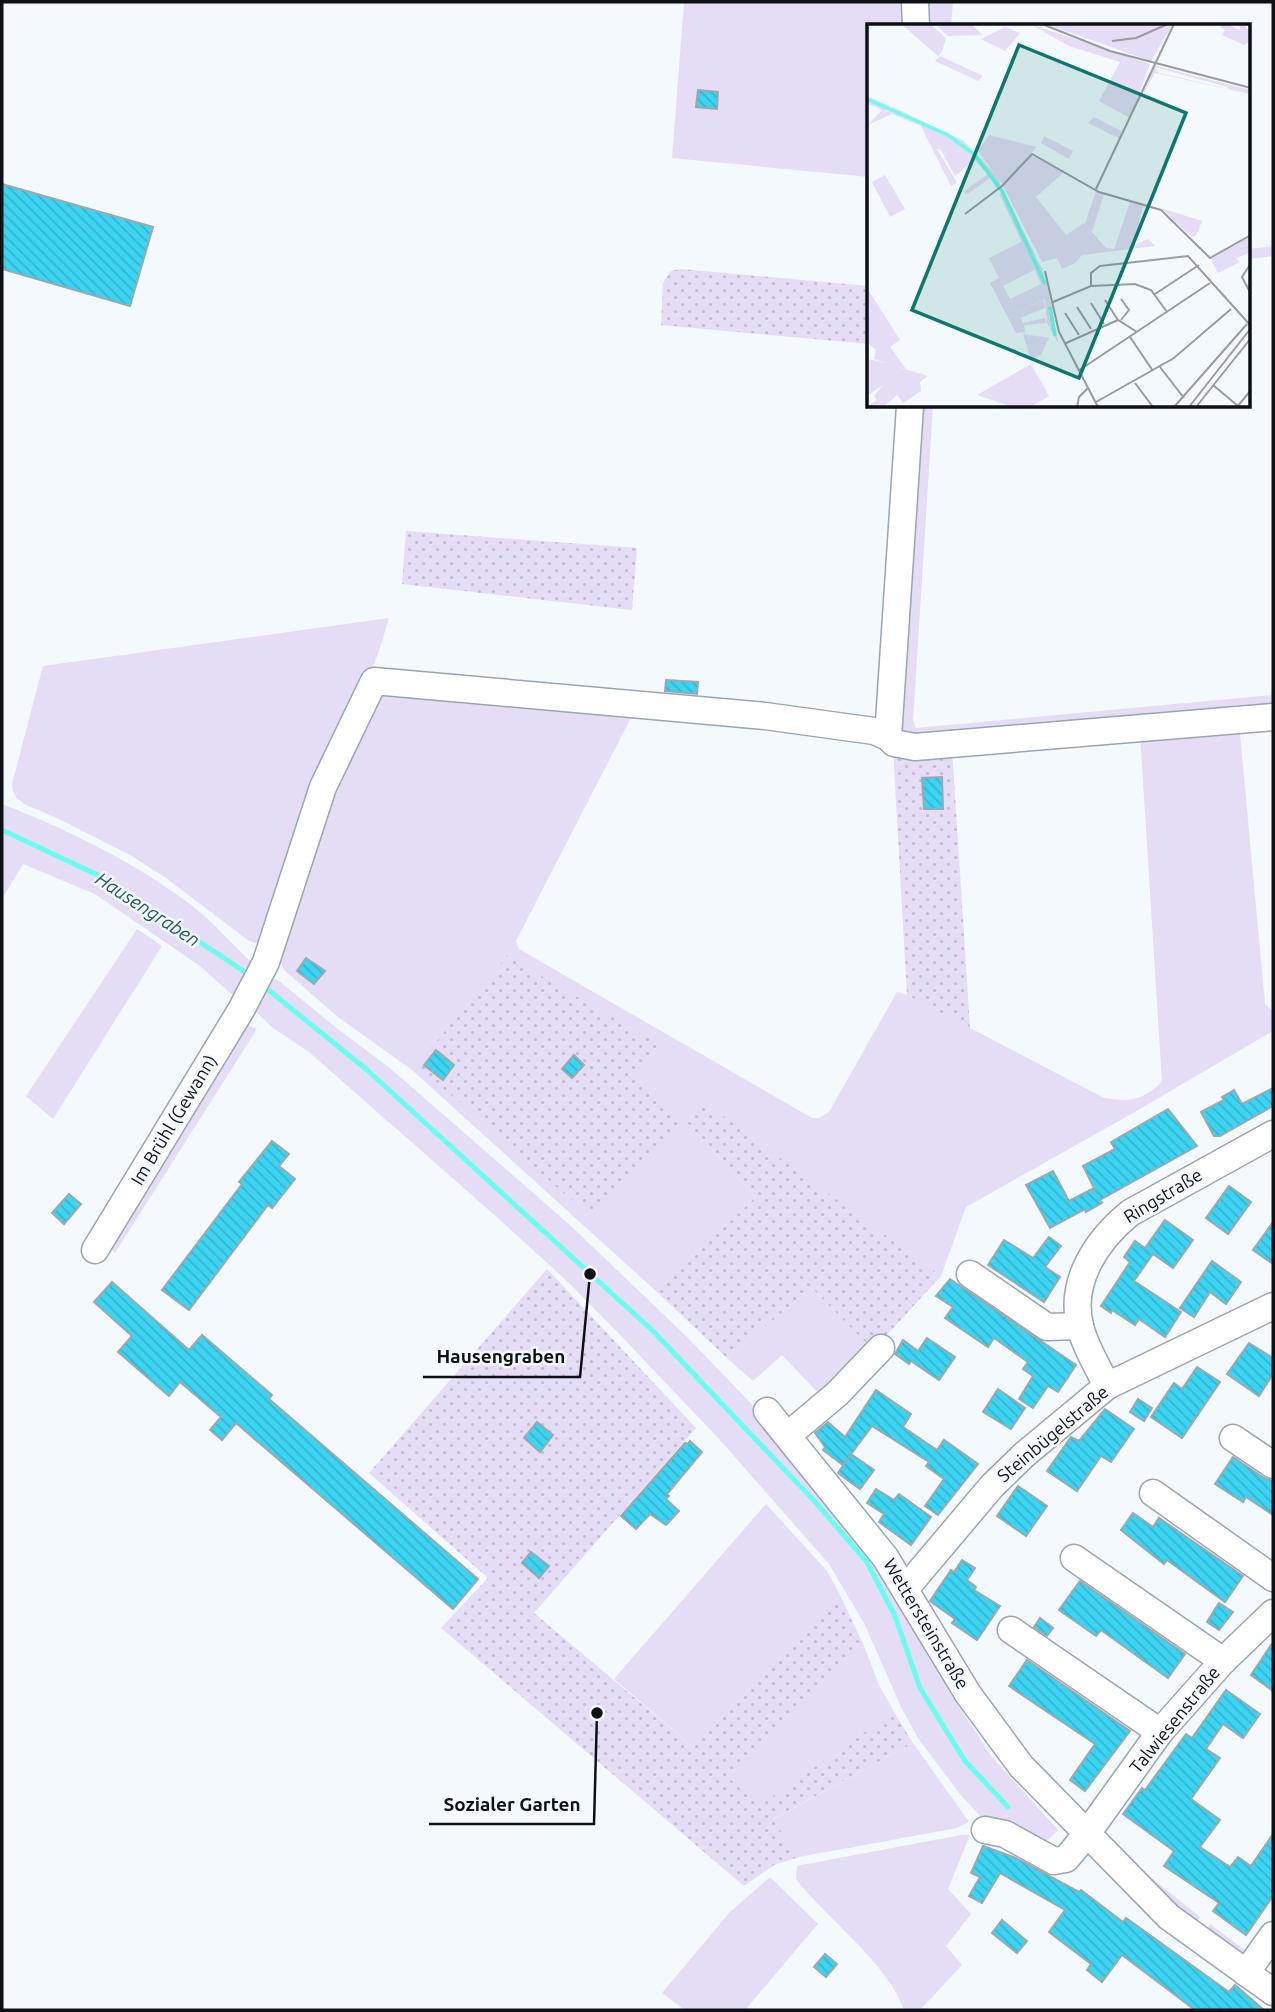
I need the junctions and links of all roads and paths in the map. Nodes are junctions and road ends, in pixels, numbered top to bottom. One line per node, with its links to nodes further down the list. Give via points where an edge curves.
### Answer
1 (915, 2): 2 (street)
2 (916, 24)
3 (910, 408): 5 (street)
4 (1273, 717): 5 (street, via 915,747 894,743)
5 (888, 737): 7 (street, Im Brühl (Gewann), via 874,731 765,716 374,681 323,787 275,943 257,981)
6 (1273, 1133): 10 (street, Ringstraße, via 1130,1213 1112,1228 1084,1271 1078,1298)
7 (94, 1250)
8 (970, 1274): 10 (street, via 1047,1327)
9 (1273, 1306): 12 (street, Steinbügelstraße)
10 (1080, 1326): 12 (street, Ringstraße)
11 (881, 1348): 14 (street)
12 (1107, 1385): 20 (street, Steinbügelstraße, via 992,1486)
13 (767, 1411): 14 (street, Wettersteinstraße)
14 (788, 1435): 20 (street, Wettersteinstraße)
15 (1233, 1438): 16 (street)
16 (1273, 1465)
17 (1153, 1493): 19 (street)
18 (1074, 1558): 23 (street)
19 (1273, 1578)
20 (906, 1588): 26 (street, Wettersteinstraße, via 968,1695 1021,1766)
21 (1273, 1613): 23 (street, Talwiesenstraße)
22 (1011, 1630): 24 (street)
23 (1223, 1661): 24 (street, Talwiesenstraße)
24 (1160, 1732): 26 (street, Talwiesenstraße)
25 (985, 1829): 26 (street, via 1054,1861 1066,1859)
26 (1086, 1835): 28 (street, Wettersteinstraße, via 1169,1917)
27 (1273, 1934): 28 (street)
28 (1259, 1967): 29 (street, Wettersteinstraße)
29 (1273, 1992)

